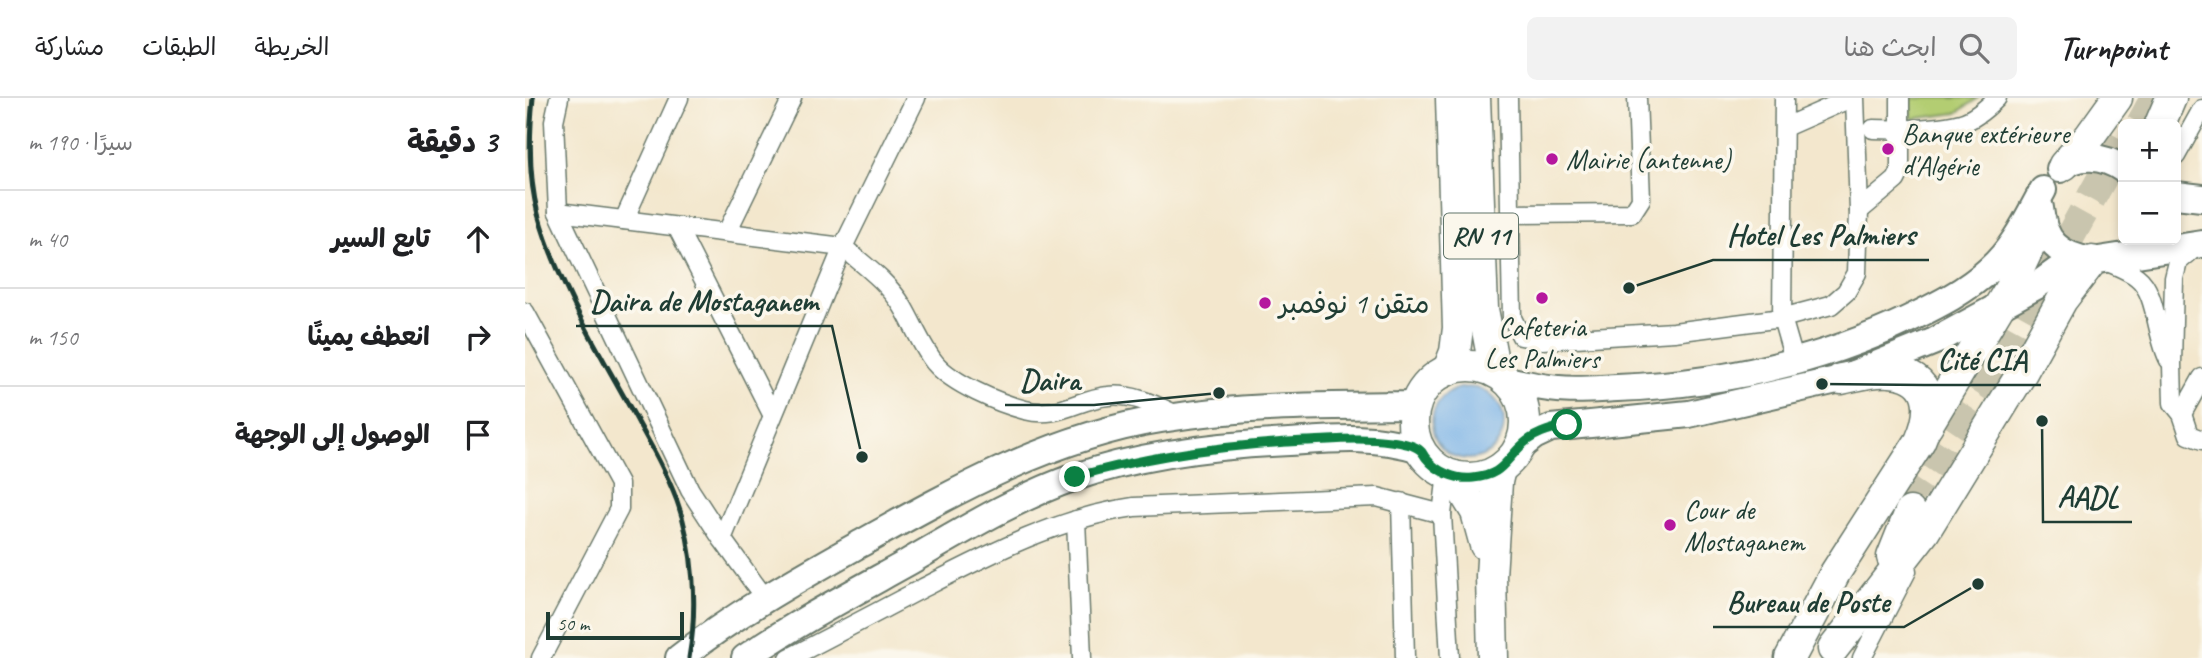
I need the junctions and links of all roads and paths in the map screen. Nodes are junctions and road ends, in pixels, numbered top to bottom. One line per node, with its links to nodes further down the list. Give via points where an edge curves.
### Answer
1 (559, 98): 27 (street, via 554,121)
2 (679, 98): 29 (street)
3 (792, 98): 32 (street)
4 (916, 98): 35 (street)
5 (1451, 98): 42 (main road, RN 11, via 1458,328)
6 (1475, 98): 43 (main road, RN 11, via 1483,309)
7 (1508, 98): 28 (street)
8 (1637, 98): 28 (street, via 1641,199 1632,213)
9 (1784, 98): 17 (street)
10 (1853, 98): 17 (street); 26 (street)
11 (1900, 98): 19 (street)
12 (1997, 98): 19 (street, via 1962,123)
13 (2117, 98): 21 (main road)
14 (2171, 98): 16 (main road)
15 (2202, 108): 20 (street)
16 (2162, 119)
17 (1785, 127): 39 (street)
18 (1873, 129): 19 (street)
19 (1901, 130): 26 (street, via 1896,180)
20 (2181, 147)
21 (2064, 165): 22 (main road, via 2096,158); 23 (main road)
22 (2118, 166)
23 (2043, 190): 30 (main road); 40 (main road, via 2005,254 1958,294 1883,331)
24 (2181, 196): 25 (main road)
25 (2202, 198)
26 (1859, 211): 39 (street, via 1857,273 1846,292 1831,304)
27 (558, 212): 29 (street); 60 (street, via 690,490)
28 (1510, 214): 39 (street, via 1512,317 1521,336 1542,340 1674,332)
29 (624, 220): 31 (street)
30 (2041, 222): 36 (main road, via 2059,250); 37 (main road)
31 (677, 227): 32 (street); 47 (street)
32 (727, 232): 35 (street)
33 (2128, 245): 36 (main road)
34 (2200, 245): 36 (main road); 41 (street, via 2178,262 2174,278)
35 (842, 247): 47 (street); 49 (street, via 902,304 935,363 973,389 1044,413 1121,396)
36 (2095, 259): 37 (main road); 41 (street, via 2137,277 2146,287 2162,348); 58 (main road, via 2062,300 2019,376)
37 (1998, 308): 45 (main road, via 1935,341); 50 (main road)
38 (525, 312): 65 (street, via 619,484 619,509)
39 (1782, 318): 40 (street)
40 (1795, 363): 43 (main road, via 1656,386 1557,389)
41 (2172, 364): 48 (street, via 2173,403)
42 (1448, 370): 43 (main road, via 1480,367); 46 (main road, via 1428,383)
43 (1501, 376): 52 (main road, via 1516,390 1522,404 1525,418)
44 (2202, 378): 48 (street)
45 (1841, 379): 50 (main road, via 1891,372 1915,380 1929,398); 52 (main road, via 1689,414 1551,428)
46 (1415, 405): 49 (main road, via 1290,406); 53 (main road, via 1413,427)
47 (772, 414): 60 (street)
48 (2182, 414): 51 (street, via 2189,435)
49 (1181, 416): 62 (main road, via 1110,430 1043,451)
50 (1927, 426): 72 (main road, via 1835,573)
51 (2202, 440)
52 (1520, 447): 54 (main road)
53 (1420, 449): 55 (main road, via 1427,460); 63 (main road, via 1366,438 1263,443 1125,463 1075,477 1027,497)
54 (1500, 469): 55 (main road, via 1470,478); 61 (main road)
55 (1450, 475): 57 (street); 61 (main road, via 1476,512)
56 (1401, 502): 57 (street); 59 (street, via 1377,498 1134,507); 69 (street)
57 (1442, 514): 70 (street)
58 (1912, 516): 64 (main road); 72 (main road); 73 (street, via 1903,578)
59 (1076, 520): 63 (street, via 998,549); 68 (street)
60 (722, 539): 62 (street)
61 (1491, 576): 71 (main road)
62 (764, 597): 66 (main road)
63 (785, 650): 67 (main road)
64 (1830, 653)
65 (541, 658)
66 (678, 658)
67 (745, 658)
68 (1082, 658)
69 (1405, 658)
70 (1450, 658)
71 (1493, 658)
72 (1792, 658)
73 (1862, 658)

